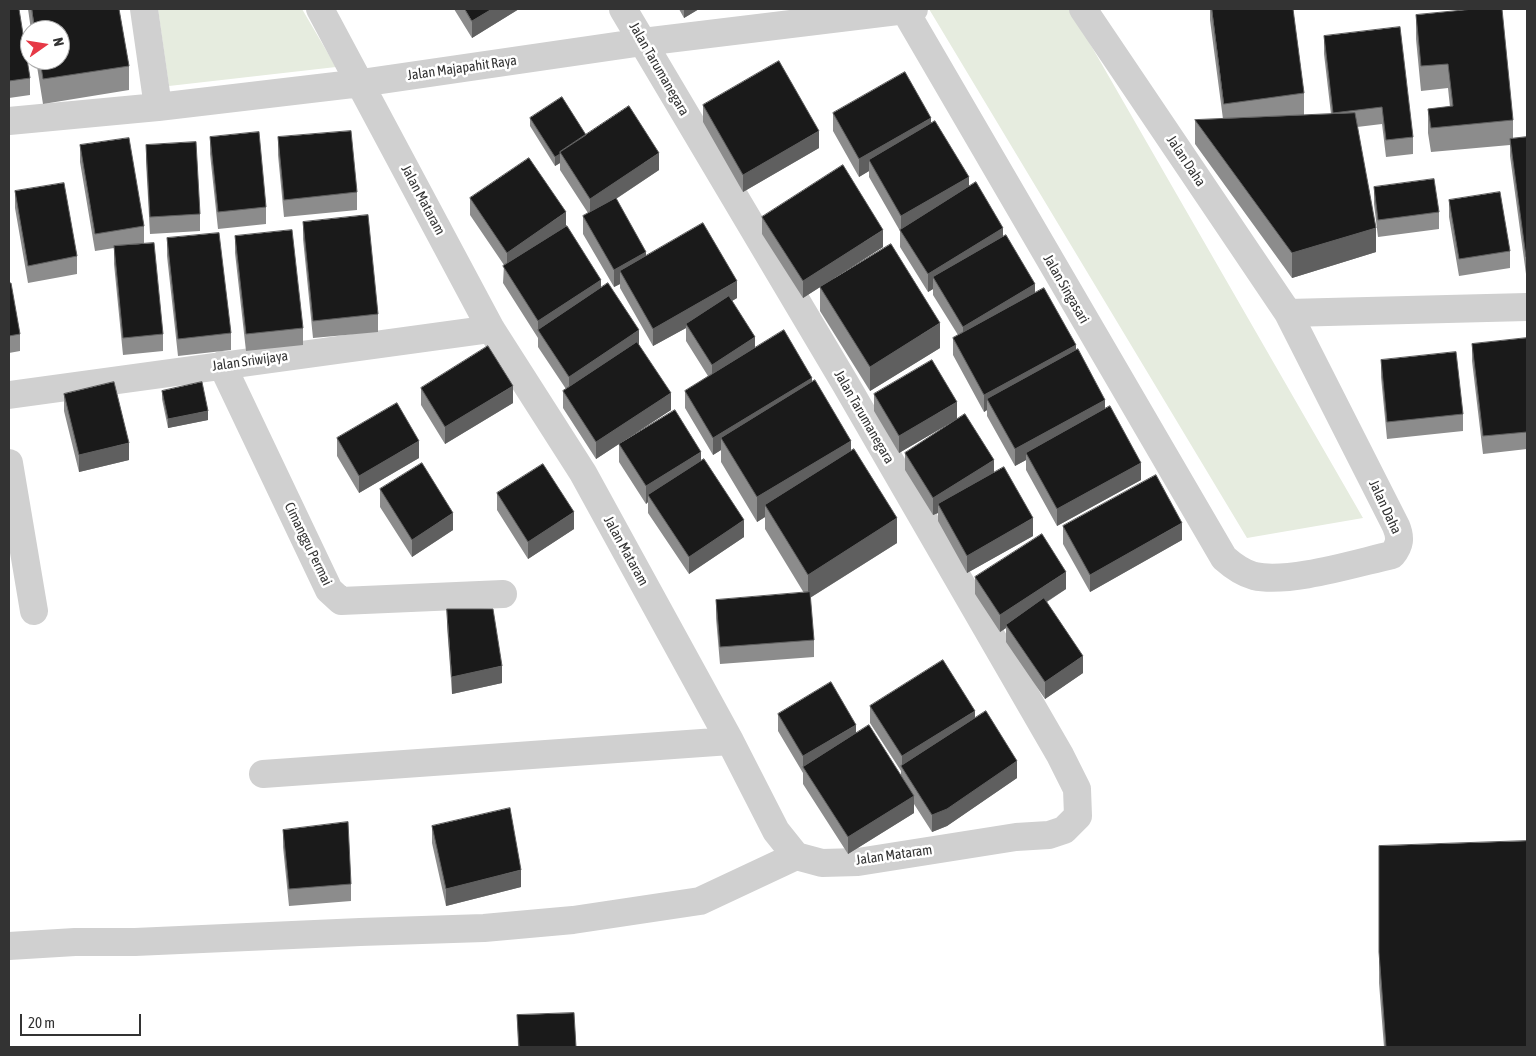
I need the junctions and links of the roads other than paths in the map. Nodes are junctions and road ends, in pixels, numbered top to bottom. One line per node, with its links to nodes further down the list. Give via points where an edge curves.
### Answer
1 (144, 9): 8 (street)
2 (320, 9): 7 (street, Jalan Mataram)
3 (624, 9): 6 (street, Jalan Tarumanegara)
4 (907, 9): 6 (street, Jalan Majapahit Raya); 16 (street, Jalan Singasari, via 1215,545)
5 (1083, 9): 11 (street, Jalan Daha)
6 (643, 42): 7 (street, Jalan Majapahit Raya); 21 (street, Jalan Tarumanegara, via 1060,755 1077,789 1078,816)
7 (361, 83): 8 (street, Jalan Majapahit Raya); 12 (street, Jalan Mataram)
8 (158, 107): 9 (street, Jalan Majapahit Raya)
9 (9, 120)
10 (1527, 307): 11 (street)
11 (1288, 313): 16 (street, Jalan Daha, via 1396,526 1400,540 1392,555 1315,573 1278,578 1254,576)
12 (491, 329): 13 (street, Jalan Sriwijaya); 19 (street, Jalan Mataram, via 583,474)
13 (222, 365): 14 (street, Jalan Sriwijaya); 17 (street, Cimanggu Permai, via 329,590 340,602)
14 (9, 395)
15 (9, 463): 18 (street)
16 (1232, 566)
17 (503, 594)
18 (34, 611)
19 (730, 740): 20 (street); 22 (street, Jalan Mataram, via 776,831)
20 (263, 774)
21 (1064, 830): 22 (street, Jalan Mataram, via 1049,835 1016,837 858,862 822,863)
22 (796, 856): 23 (street, via 700,901 573,920 484,928)
23 (9, 946)

